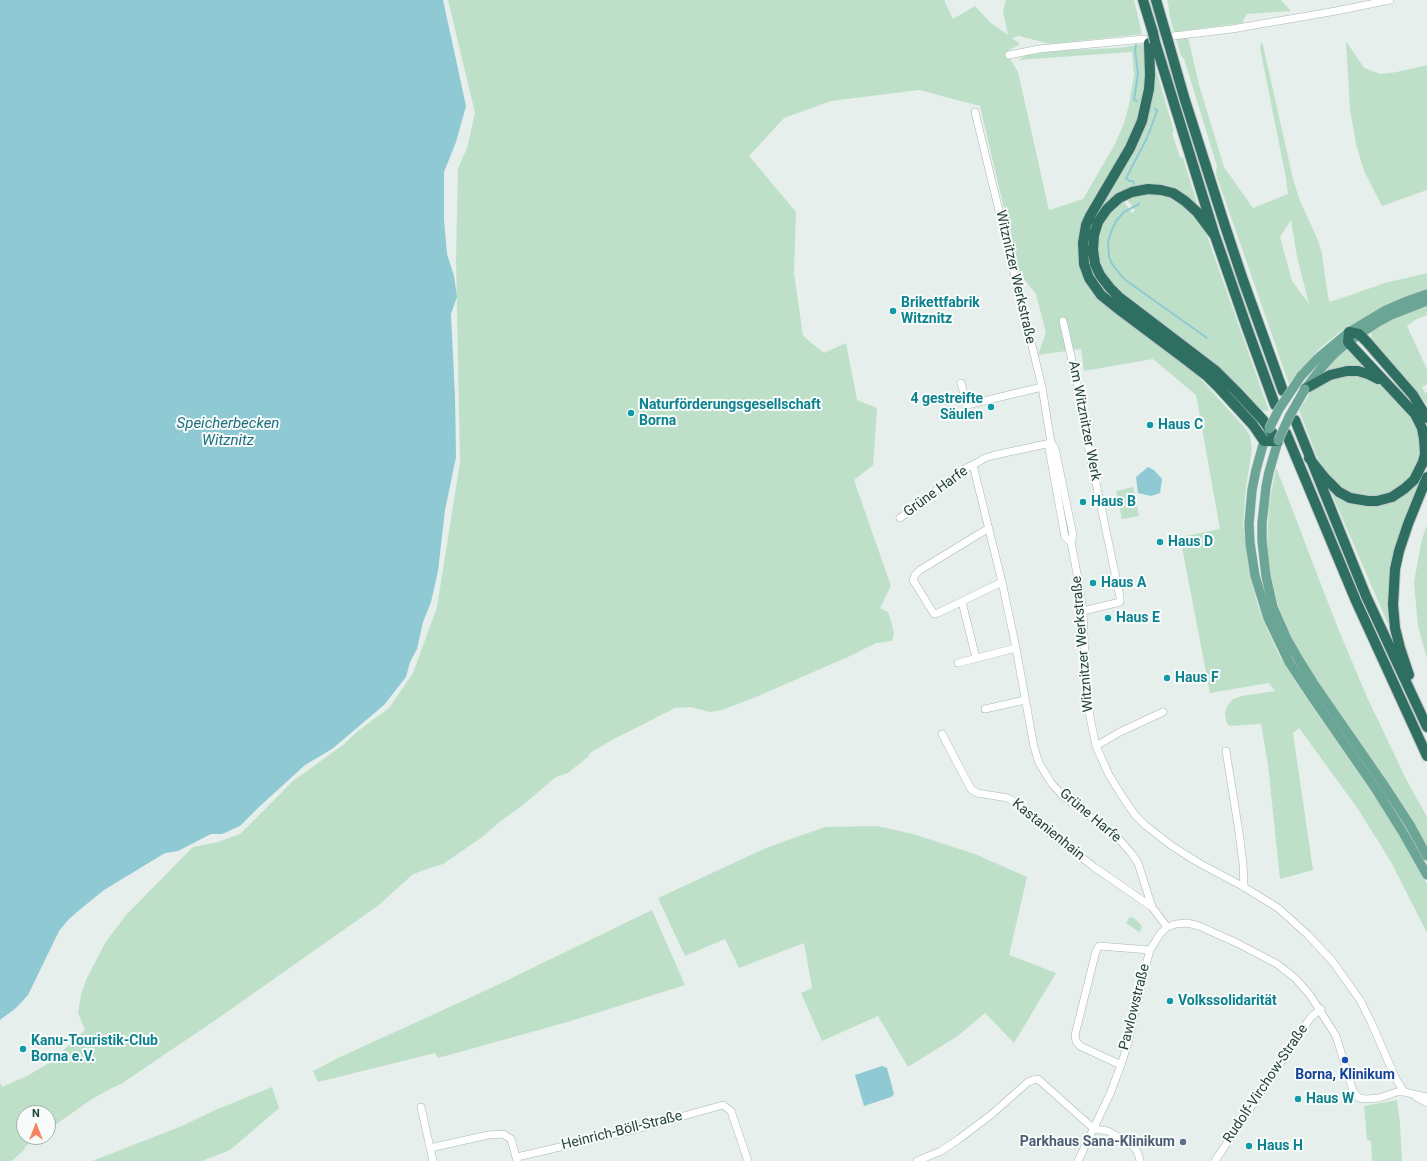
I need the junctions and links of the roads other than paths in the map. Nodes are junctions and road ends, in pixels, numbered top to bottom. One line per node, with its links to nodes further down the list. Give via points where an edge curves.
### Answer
1 (1156, 0): 4 (highway)
2 (1390, 0): 4 (street, via 1232,29)
3 (1144, 2): 5 (highway)
4 (1169, 36): 17 (highway, via 1190,119 1243,280)
5 (1150, 38): 6 (street, via 1039,49); 8 (highway); 22 (highway, via 1149,89 1142,121 1130,148 1086,225 1083,243 1084,264 1089,278 1101,295 1207,376 1253,425)
6 (1009, 55)
7 (975, 112): 15 (street, Witznitzer Werkstraße)
8 (1215, 236): 18 (highway); 22 (highway, via 1197,212 1173,193 1148,189 1132,192 1119,198 1098,222 1094,235 1095,264 1100,275 1119,297 1216,371 1263,420)
9 (1427, 294): 12 (main road, via 1384,311)
10 (1427, 301): 12 (main road, via 1391,315)
11 (1063, 320): 32 (street, Am Witznitzer Werk, via 1120,597 1120,602)
12 (1352, 336): 13 (highway); 16 (main road); 19 (highway, via 1413,395); 22 (main road, bridge, via 1317,359 1301,376 1279,409)
13 (1385, 382): 16 (highway, via 1358,371 1347,371 1330,375); 25 (highway, via 1415,414 1422,428 1424,454 1420,470 1414,480 1392,497 1377,501 1359,500 1339,492)
14 (961, 384): 15 (street, via 966,405)
15 (1042, 387): 24 (street, Witznitzer Werkstraße)
16 (1305, 389): 23 (main road, bridge)
17 (1284, 391)
18 (1275, 405)
19 (1427, 418)
20 (1295, 420): 25 (highway)
21 (1286, 433): 44 (highway, via 1353,595)
22 (1267, 434): 23 (highway); 46 (main road, via 1252,490 1250,543 1255,576 1268,618 1289,662 1377,791)
23 (1278, 441): 45 (main road, via 1267,480 1262,523 1266,576 1274,607 1299,660 1384,785)
24 (1052, 443): 26 (street, Grüne Harfe, via 995,455); 32 (street, Witznitzer Werkstraße, via 1073,535 1071,542)
25 (1309, 458): 37 (highway, via 1366,596)
26 (973, 465): 28 (street, Grüne Harfe); 29 (street, Grüne Harfe)
27 (1427, 477): 37 (highway, via 1399,551 1393,588 1395,628)
28 (900, 518)
29 (989, 528): 30 (street, Grüne Harfe); 31 (street, via 915,575 914,580 934,614)
30 (1002, 582): 31 (street); 33 (street, Grüne Harfe)
31 (962, 602): 34 (street)
32 (1083, 611): 42 (street, Witznitzer Werkstraße, via 1088,703)
33 (1016, 648): 34 (street); 36 (street, Grüne Harfe)
34 (976, 658): 35 (street)
35 (958, 663)
36 (1025, 700): 38 (street); 48 (street, Grüne Harfe, via 1034,747 1044,773 1062,795 1118,838 1132,854 1138,863)
37 (1416, 704): 40 (highway)
38 (985, 709)
39 (1163, 712): 42 (street)
40 (1427, 727)
41 (942, 734): 48 (street, Kastanienhain, via 971,789 977,793 1008,798 1094,867)
42 (1096, 746): 47 (street, Witznitzer Werkstraße, via 1109,775 1135,815 1145,825 1194,860)
43 (1226, 751): 47 (street, via 1239,832)
44 (1427, 756)
45 (1427, 856)
46 (1427, 875)
47 (1244, 887): 53 (street, Witznitzer Werkstraße, via 1289,917 1333,962 1360,1000)
48 (1152, 907): 49 (street, Grüne Harfe)
49 (1167, 927): 50 (street, Pawlowstraße); 51 (street, via 1187,923 1260,954 1295,978)
50 (1150, 950): 52 (street, Pawlowstraße); 52 (street, Pawlowstraße, via 1099,946 1096,952 1076,1042)
51 (1321, 1009): 53 (street, via 1336,1036 1356,1096 1366,1099 1379,1098); 66 (street, Rudolf-Virchow-Straße, via 1311,1017)
52 (1121, 1065): 58 (street, Pawlowstraße)
53 (1404, 1092): 54 (street)
54 (1416, 1095): 55 (street); 56 (street)
55 (1427, 1096)
56 (1427, 1103)
57 (421, 1107): 59 (street)
58 (1094, 1129): 63 (street, via 1038,1079 1033,1080 959,1139 941,1151); 64 (street, Pawlowstraße); 65 (street, via 1108,1131 1133,1146)
59 (430, 1148): 60 (street, Heinrich-Böll-Straße, via 503,1134 510,1139); 61 (street)
60 (517, 1159): 62 (street, Heinrich-Böll-Straße, via 637,1129 719,1105 731,1111)
61 (433, 1161)
62 (748, 1161)
63 (917, 1161)
64 (1078, 1161)
65 (1140, 1161)
66 (1215, 1161)

